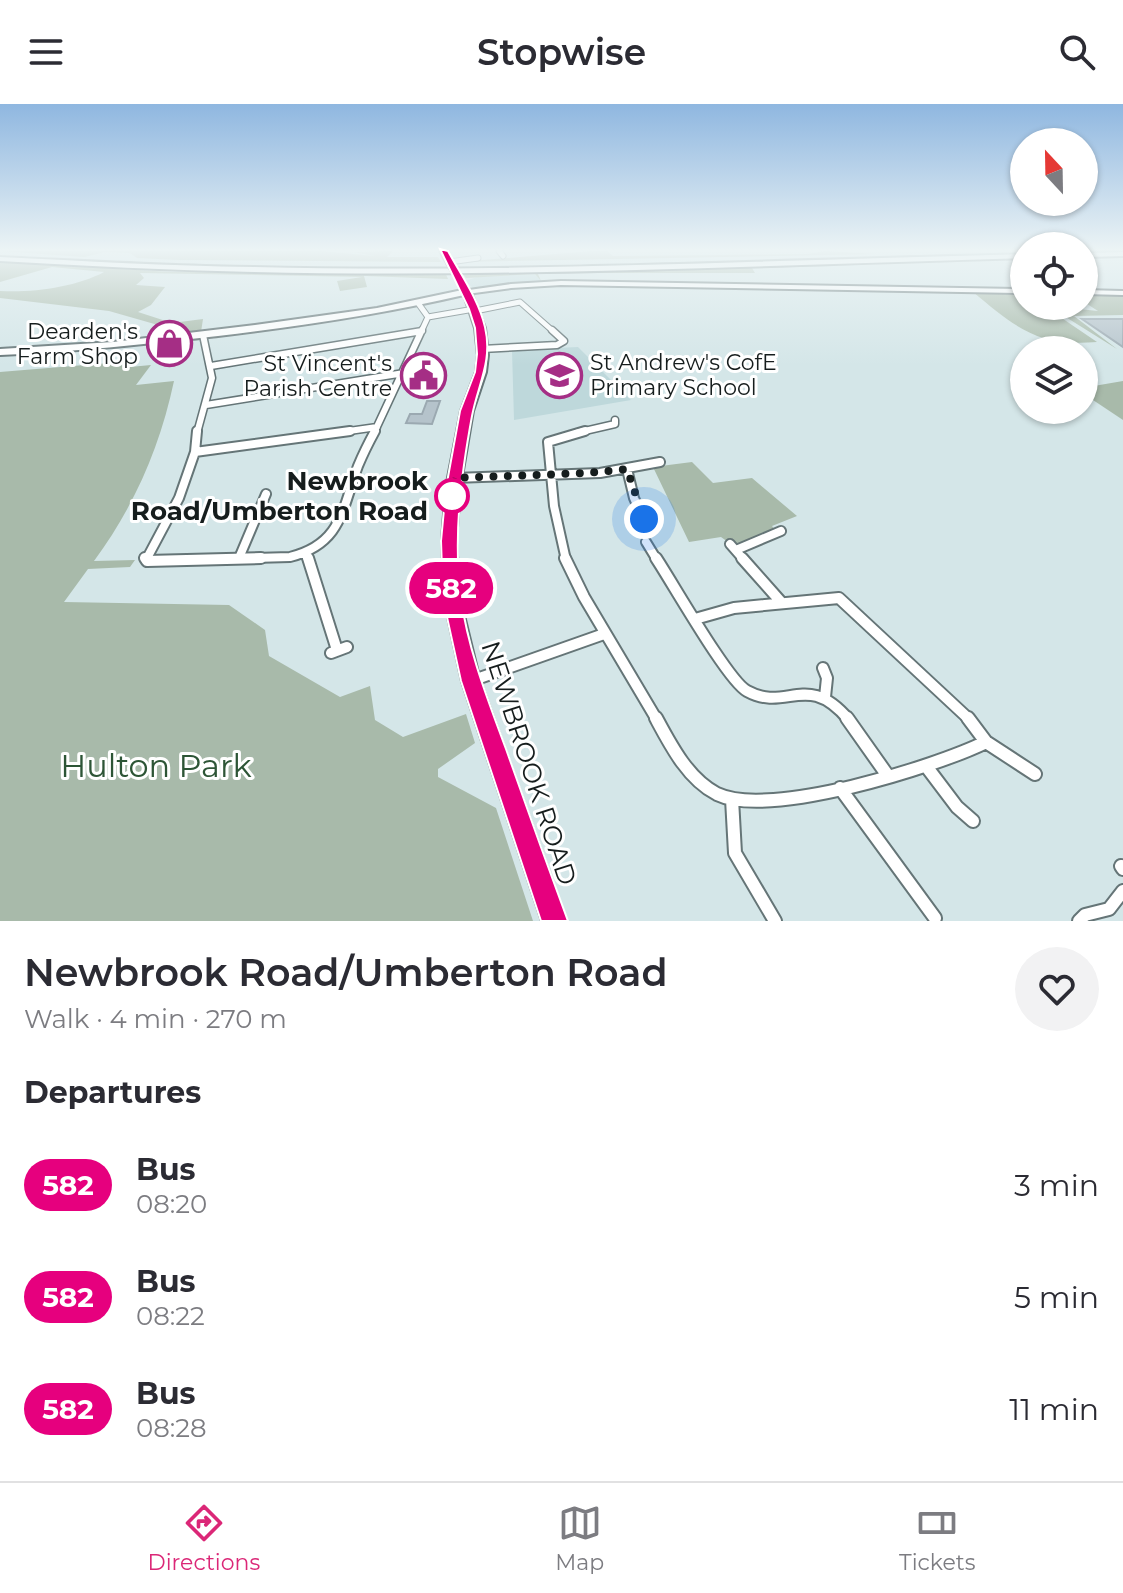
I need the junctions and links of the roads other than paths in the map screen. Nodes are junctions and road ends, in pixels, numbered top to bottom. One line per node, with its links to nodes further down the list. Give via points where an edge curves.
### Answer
1 (465, 289): 5 (main road, bridge)
2 (494, 289): 5 (main road)
3 (961, 289): 4 (main road)
4 (1010, 291)
5 (467, 292): 8 (highway); 9 (highway, NEWBROOK ROAD)
6 (1098, 292): 7 (main road)
7 (1123, 293)
8 (418, 303): 10 (street); 12 (highway)
9 (474, 310): 10 (street); 13 (highway, NEWBROOK ROAD); 13 (street, via 520,302 564,341)
10 (428, 317): 11 (street)
11 (422, 331): 15 (street); 16 (street)
12 (203, 335): 14 (highway); 15 (street)
13 (482, 349): 24 (highway, NEWBROOK ROAD)
14 (0, 352)
15 (211, 366): 17 (street)
16 (404, 373): 17 (street); 19 (street)
17 (206, 405): 20 (street)
18 (615, 420): 23 (street, via 551,439)
19 (377, 427): 20 (street); 29 (street, via 337,529)
20 (195, 452): 30 (street, via 179,498 145,558)
21 (660, 462): 22 (street)
22 (627, 469): 23 (street); 26 (street)
23 (551, 475): 24 (street); 33 (street, via 561,546)
24 (454, 478): 36 (highway, NEWBROOK ROAD, via 449,568)
25 (266, 494): 30 (street)
26 (646, 520)
27 (781, 531): 31 (street, via 733,547)
28 (646, 542): 32 (street)
29 (306, 553): 30 (street); 34 (street)
30 (239, 558)
31 (781, 602): 32 (street); 38 (street, via 845,601 975,725)
32 (695, 619): 37 (street, via 746,692 763,698)
33 (604, 634): 36 (street); 43 (street, via 691,774)
34 (338, 650)
35 (823, 668): 37 (street)
36 (471, 681): 47 (highway, NEWBROOK ROAD)
37 (825, 697): 41 (street)
38 (986, 742): 39 (street); 40 (street)
39 (926, 766): 41 (street); 44 (street)
40 (1035, 774)
41 (888, 776): 42 (street)
42 (840, 788): 43 (street); 46 (street)
43 (732, 799): 48 (street, via 735,853)
44 (973, 821)
45 (1123, 891): 49 (street, via 1109,909)
46 (935, 918)
47 (554, 921)
48 (775, 921)
49 (1079, 921)

